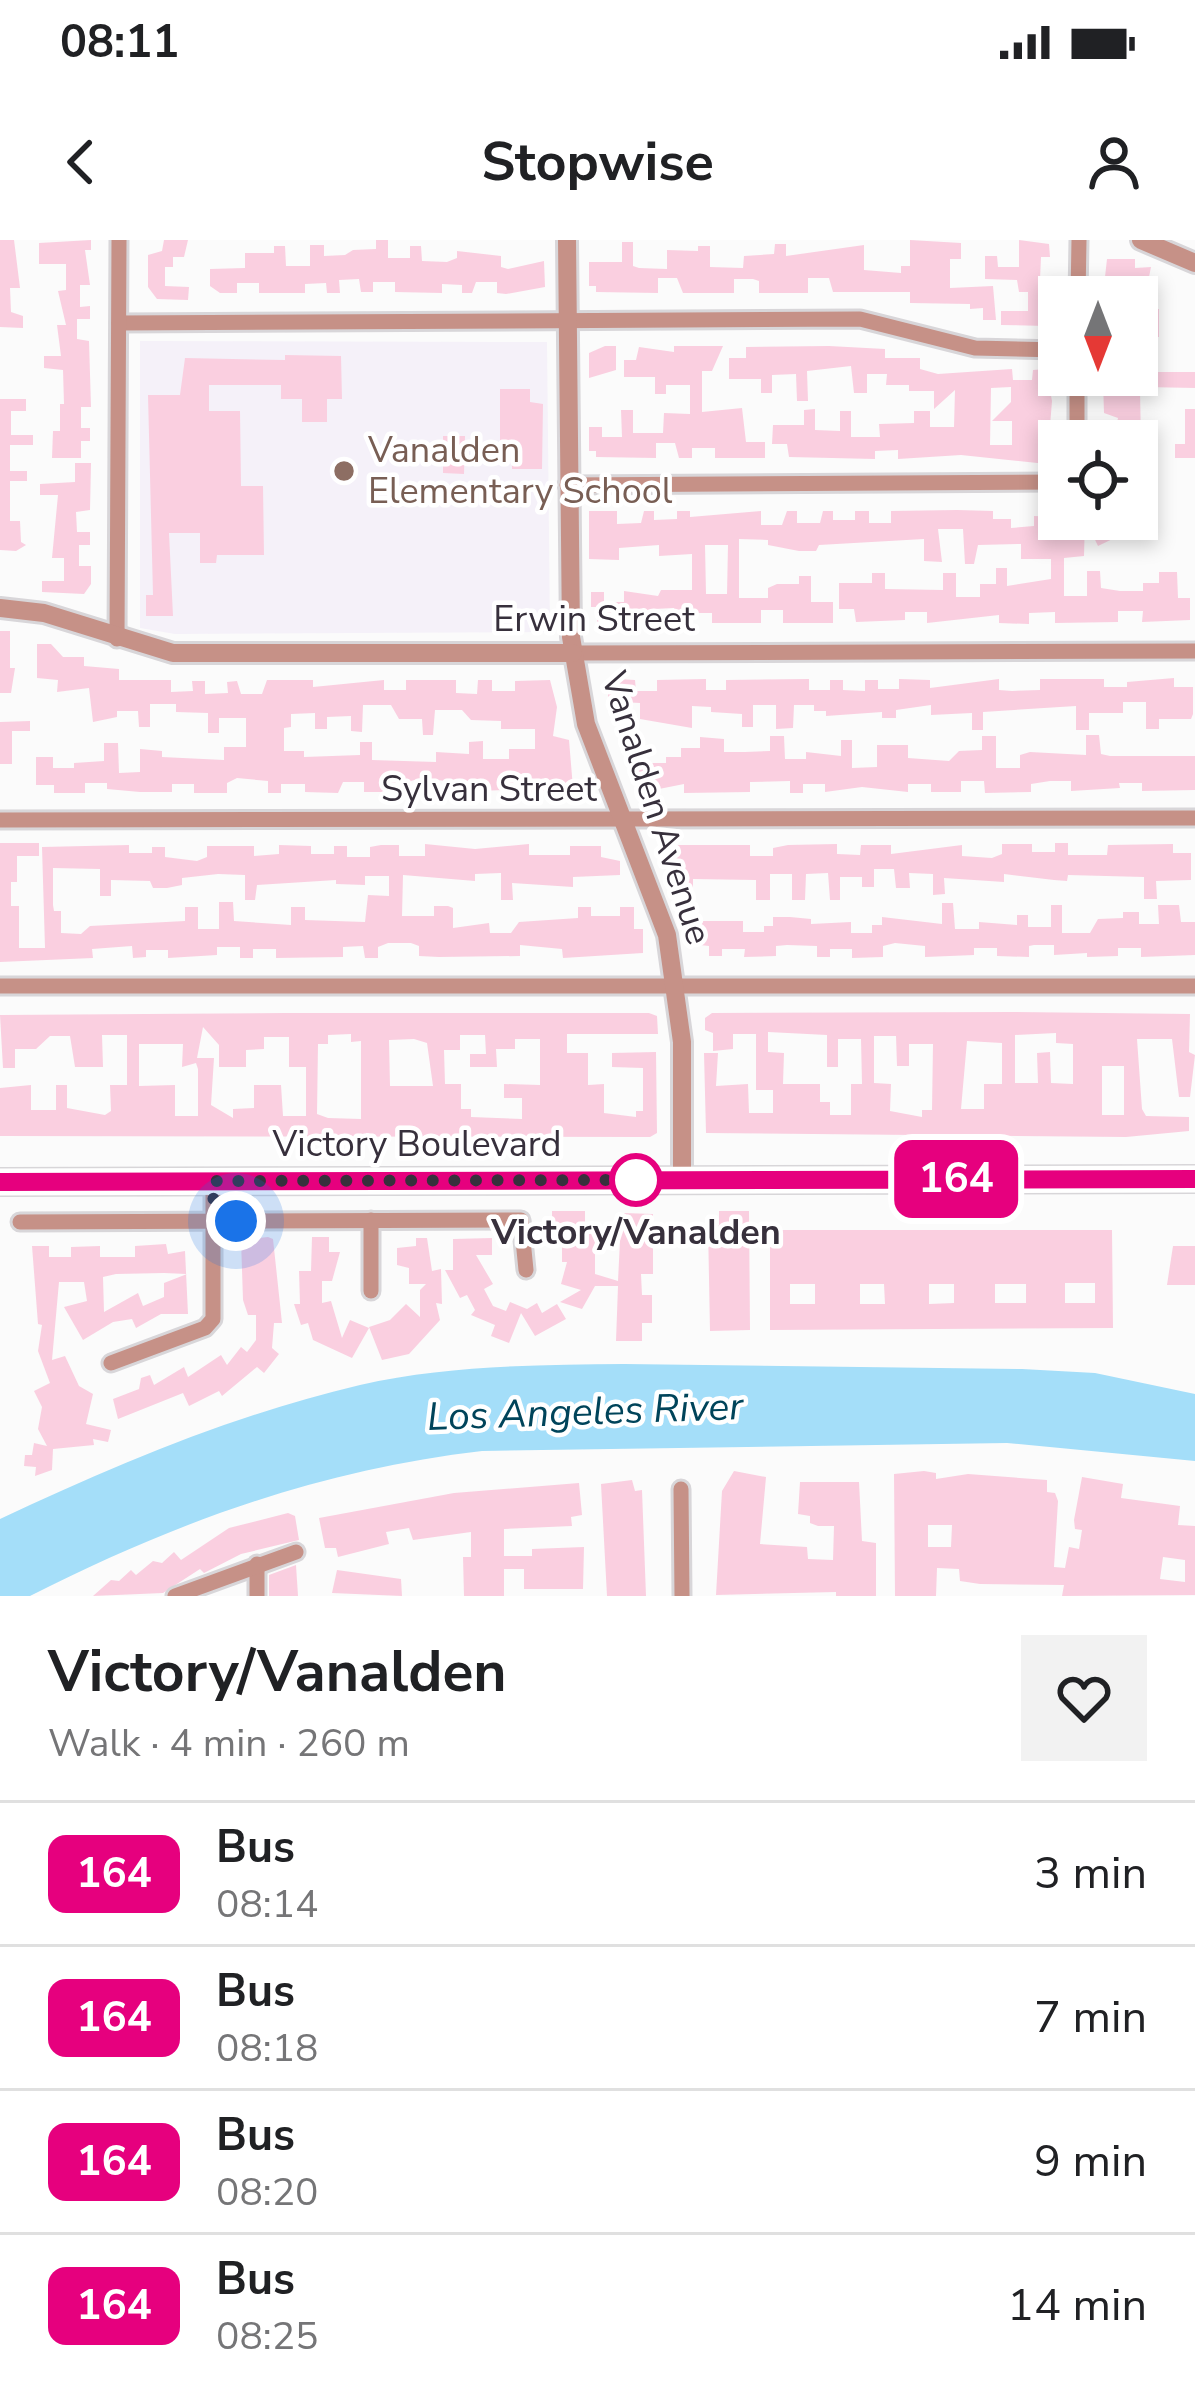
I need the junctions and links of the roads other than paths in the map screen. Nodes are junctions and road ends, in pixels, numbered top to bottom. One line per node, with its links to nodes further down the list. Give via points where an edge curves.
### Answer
1 (119, 240): 8 (street)
2 (567, 240): 7 (street, Vanalden Avenue)
3 (1079, 240): 6 (street)
4 (1141, 240): 5 (street)
5 (1195, 263)
6 (1078, 276)
7 (568, 321): 8 (street); 9 (street, via 860,319 975,348); 11 (street, Vanalden Avenue)
8 (119, 323): 13 (street)
9 (1038, 350)
10 (1038, 482): 11 (street)
11 (567, 485): 15 (street, Vanalden Avenue)
12 (0, 608): 13 (street, Erwin Street, via 44,613)
13 (116, 639): 15 (street, Erwin Street, via 173,652)
14 (1195, 651): 15 (street, Erwin Street)
15 (573, 652): 17 (street, Vanalden Avenue, via 586,724)
16 (1195, 818): 17 (street, Sylvan Street)
17 (623, 819): 18 (street, Sylvan Street); 20 (street, Vanalden Avenue, via 651,883)
18 (0, 820)
19 (0, 986): 20 (street)
20 (676, 986): 21 (street); 23 (street, Vanalden Avenue)
21 (1195, 986)
22 (1195, 1179): 23 (main road, Victory Boulevard)
23 (682, 1180): 24 (main road, Victory Boulevard)
24 (213, 1181): 25 (main road, Victory Boulevard); 26 (street)
25 (0, 1182)
26 (214, 1220): 27 (street); 28 (street); 31 (street, via 213,1318)
27 (371, 1220): 29 (street, via 525,1224); 30 (street)
28 (20, 1222)
29 (526, 1270)
30 (371, 1291)
31 (111, 1363)
32 (681, 1489): 37 (street)
33 (296, 1552): 34 (street)
34 (257, 1564): 35 (street); 36 (street)
35 (175, 1596)
36 (257, 1596)
37 (682, 1596)

